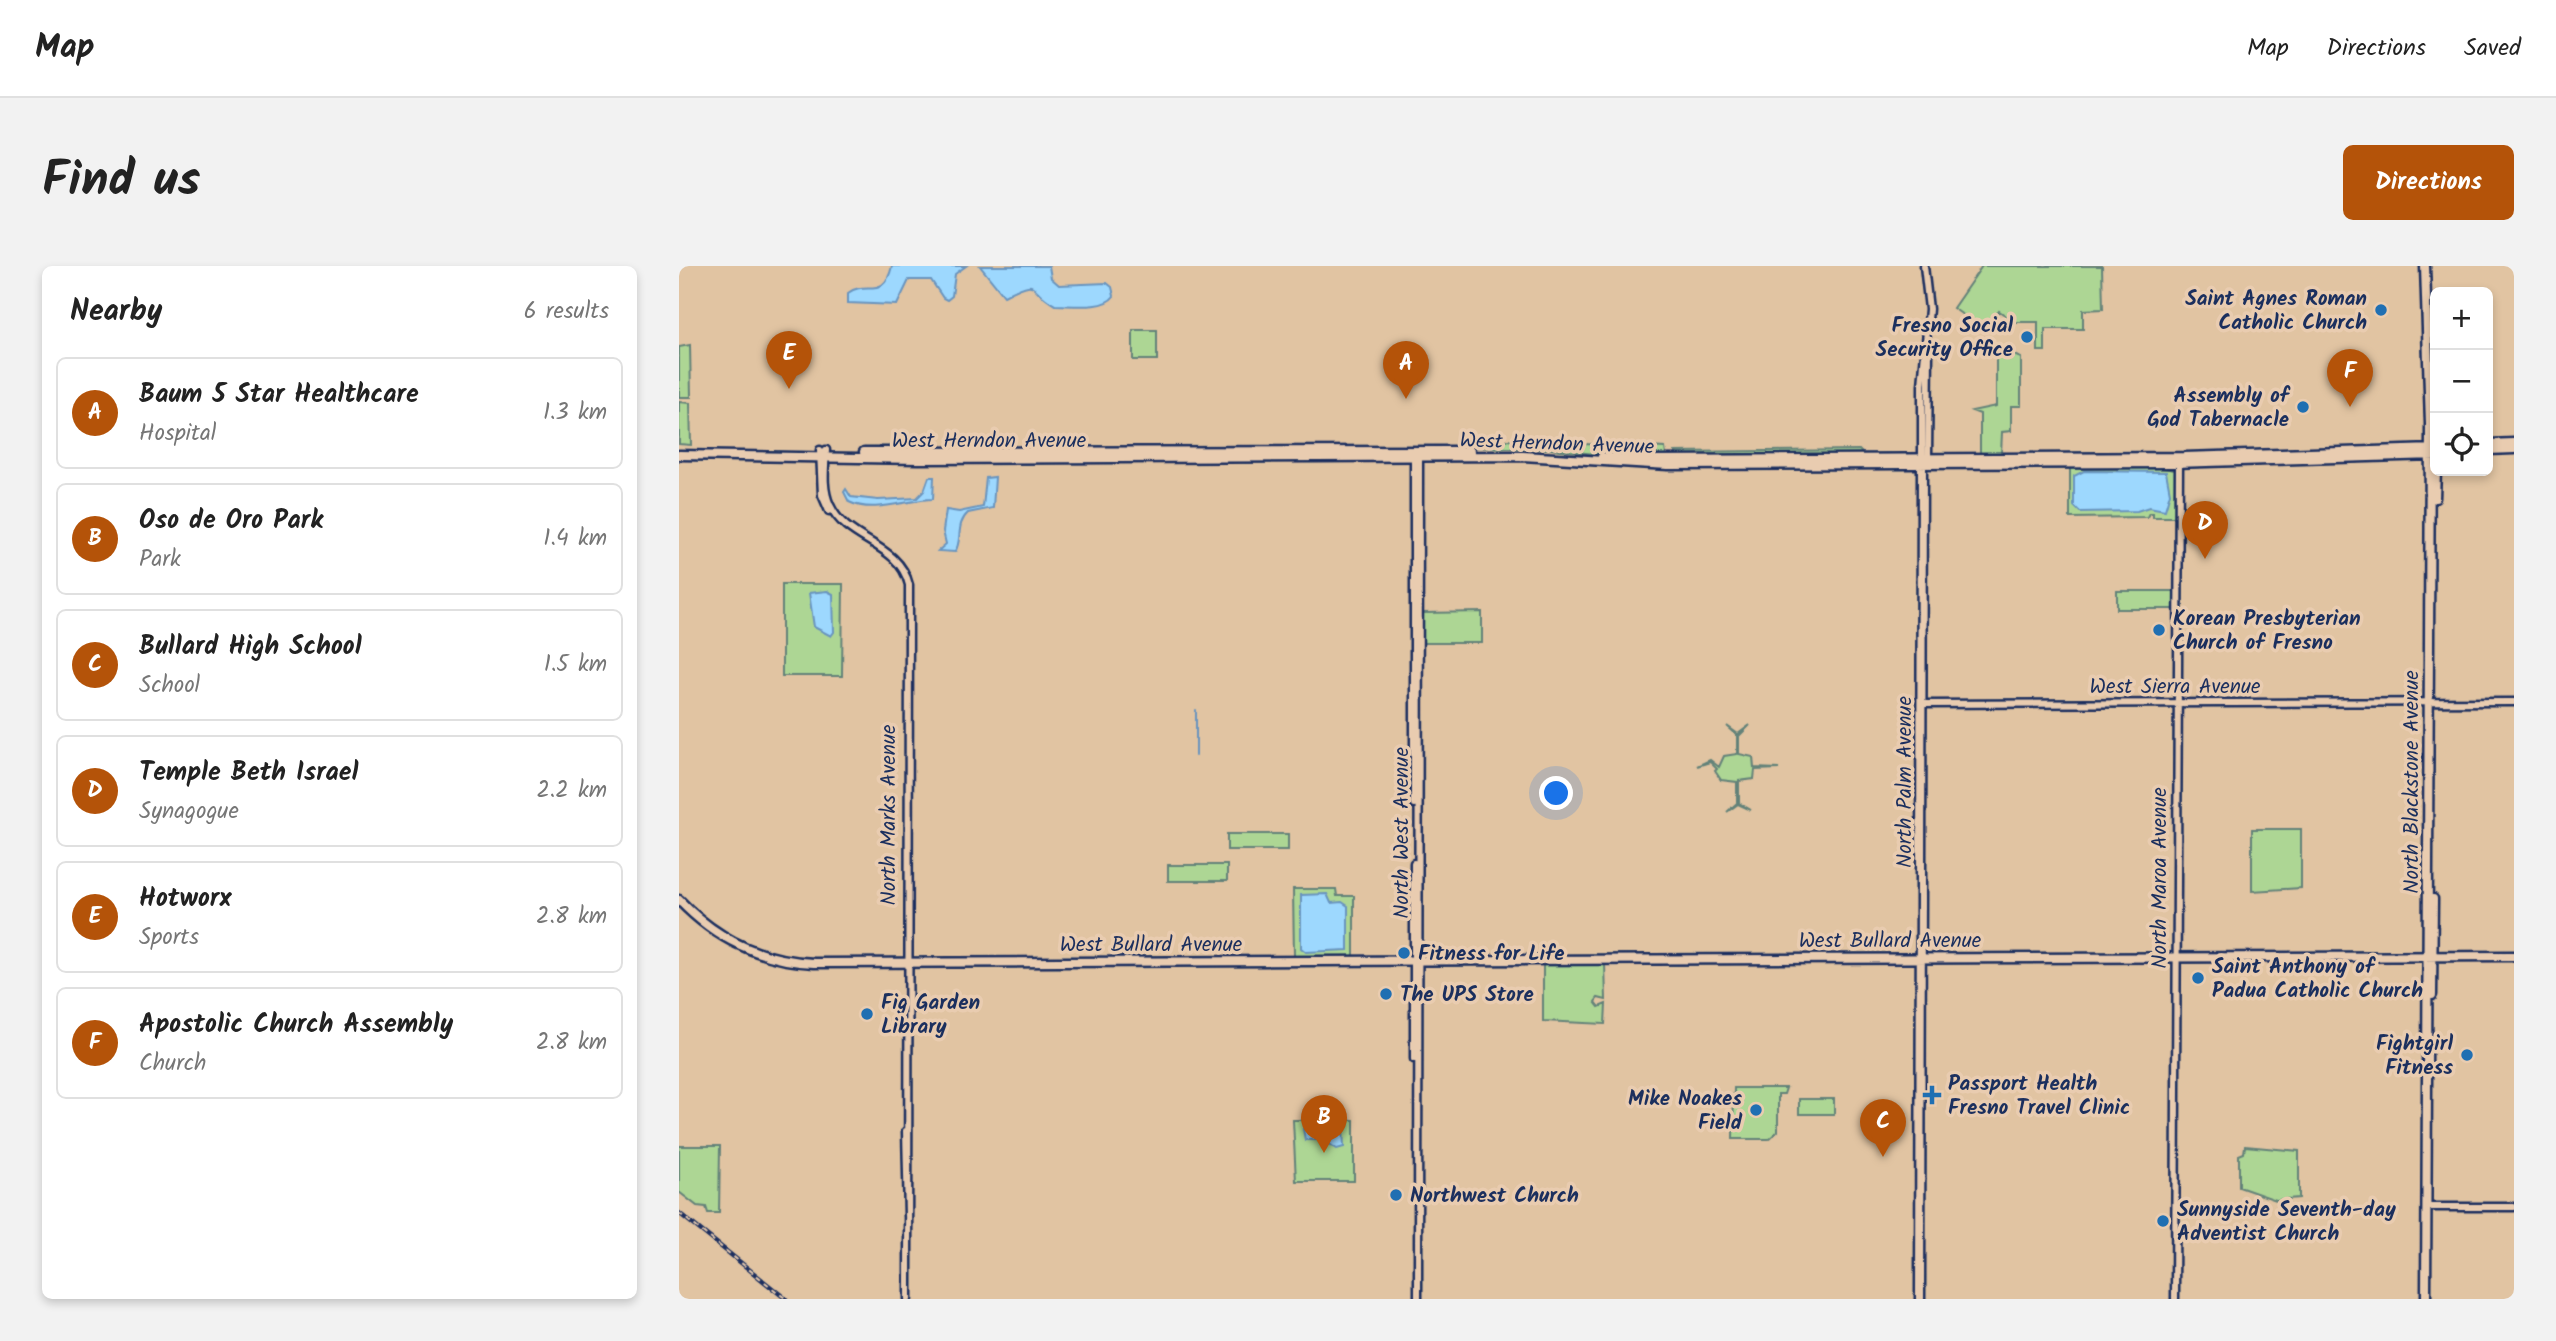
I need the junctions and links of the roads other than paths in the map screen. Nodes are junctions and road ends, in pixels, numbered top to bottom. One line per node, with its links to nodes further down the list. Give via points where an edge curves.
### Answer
1 (1926, 266): 7 (main road, North Palm Avenue, via 1929,309); 7 (main road, North Palm Avenue, via 1934,310)
2 (2427, 266): 3 (main road); 4 (main road)
3 (2432, 350)
4 (2428, 355): 5 (main road); 6 (main road)
5 (2430, 359)
6 (2430, 384)
7 (1924, 402): 17 (main road, North Palm Avenue); 17 (main road, North Palm Avenue)
8 (2514, 443): 9 (main road)
9 (2493, 444)
10 (2514, 449): 11 (main road)
11 (2493, 450)
12 (2430, 452): 16 (main road, West Herndon Avenue)
13 (679, 453): 14 (main road, West Herndon Avenue)
14 (823, 453): 15 (main road, West Herndon Avenue, via 911,459); 23 (main road, via 822,495); 25 (main road, North Marks Avenue, via 829,503 838,518)
15 (1416, 453): 17 (main road, West Herndon Avenue, via 1541,456 1641,465); 20 (main road, North West Avenue); 20 (main road, North West Avenue)
16 (2179, 460): 17 (main road, West Herndon Avenue); 32 (main road, North Maroa Avenue)
17 (1925, 461): 24 (main road, North Palm Avenue); 26 (main road, North Palm Avenue)
18 (2431, 476): 22 (main road)
19 (2435, 476): 22 (main road, North Blackstone Avenue)
20 (1416, 497): 21 (main road, North West Avenue)
21 (1416, 509): 52 (main road, North West Avenue); 52 (main road, North West Avenue)
22 (2432, 510): 28 (main road, North Blackstone Avenue); 28 (main road, North Blackstone Avenue)
23 (836, 521): 25 (main road); 35 (main road, North Marks Avenue, via 889,558 904,582)
24 (1923, 523): 26 (main road); 27 (main road, North Palm Avenue)
25 (855, 530): 36 (main road, North Marks Avenue, via 894,557 909,585)
26 (1926, 555): 29 (main road, North Palm Avenue)
27 (1922, 621): 29 (main road); 33 (main road, North Palm Avenue)
28 (2432, 639): 30 (main road, North Blackstone Avenue); 30 (main road, North Blackstone Avenue)
29 (1926, 651): 33 (main road, North Palm Avenue)
30 (2431, 702): 31 (main road, West Sierra Avenue); 32 (main road, West Sierra Avenue); 34 (main road, North Blackstone Avenue); 34 (main road, North Blackstone Avenue)
31 (2514, 702)
32 (2177, 703): 33 (main road, West Sierra Avenue); 48 (main road, North Maroa Avenue)
33 (1924, 704): 39 (main road, North Palm Avenue); 42 (main road, North Palm Avenue)
34 (2430, 829): 47 (main road, North Blackstone Avenue); 47 (main road, North Blackstone Avenue)
35 (906, 859): 36 (main road); 40 (main road, North Marks Avenue)
36 (910, 882): 43 (main road, North Marks Avenue)
37 (679, 894): 41 (main road)
38 (679, 901): 41 (main road)
39 (1922, 907): 42 (main road); 49 (main road, North Palm Avenue)
40 (906, 909): 43 (main road); 54 (main road, North Marks Avenue)
41 (702, 919): 51 (main road, West Bullard Avenue, via 743,947)
42 (1926, 928): 49 (main road, North Palm Avenue)
43 (910, 930): 54 (main road, North Marks Avenue)
44 (2398, 953): 46 (main road, West Bullard Avenue); 47 (main road, West Bullard Avenue); 50 (main road)
45 (2514, 954): 47 (main road)
46 (2367, 955): 48 (main road, West Bullard Avenue); 50 (main road, West Bullard Avenue)
47 (2430, 955): 50 (main road, West Bullard Avenue); 56 (main road, North Blackstone Avenue); 56 (main road, North Blackstone Avenue)
48 (2176, 956): 49 (main road, West Bullard Avenue); 70 (main road, North Maroa Avenue)
49 (1924, 957): 52 (main road, West Bullard Avenue); 69 (main road, North Palm Avenue)
50 (2377, 957)
51 (802, 961): 53 (main road, West Bullard Avenue); 53 (main road, West Bullard Avenue)
52 (1416, 961): 54 (main road, West Bullard Avenue); 58 (main road, North West Avenue); 61 (main road, North West Avenue)
53 (866, 962): 54 (main road, West Bullard Avenue)
54 (907, 962): 55 (main road, North Marks Avenue); 57 (main road, North Marks Avenue)
55 (906, 1007): 57 (main road); 59 (main road, North Marks Avenue)
56 (2429, 1012): 62 (main road, North Blackstone Avenue); 62 (main road, North Blackstone Avenue)
57 (910, 1016): 60 (main road, North Marks Avenue)
58 (1414, 1016): 61 (main road); 68 (main road, North West Avenue)
59 (906, 1032): 60 (main road); 64 (main road, North Marks Avenue)
60 (909, 1046): 64 (main road, North Marks Avenue)
61 (1418, 1054): 68 (main road, North West Avenue)
62 (2428, 1207): 63 (main road); 65 (main road, North Blackstone Avenue); 66 (main road, North Blackstone Avenue)
63 (2514, 1207)
64 (908, 1216): 67 (main road, North Marks Avenue)
65 (2426, 1263): 66 (main road); 71 (main road, North Blackstone Avenue)
66 (2430, 1287): 71 (main road, North Blackstone Avenue)
67 (908, 1299)
68 (1416, 1299)
69 (1922, 1299)
70 (2175, 1299)
71 (2428, 1299)

